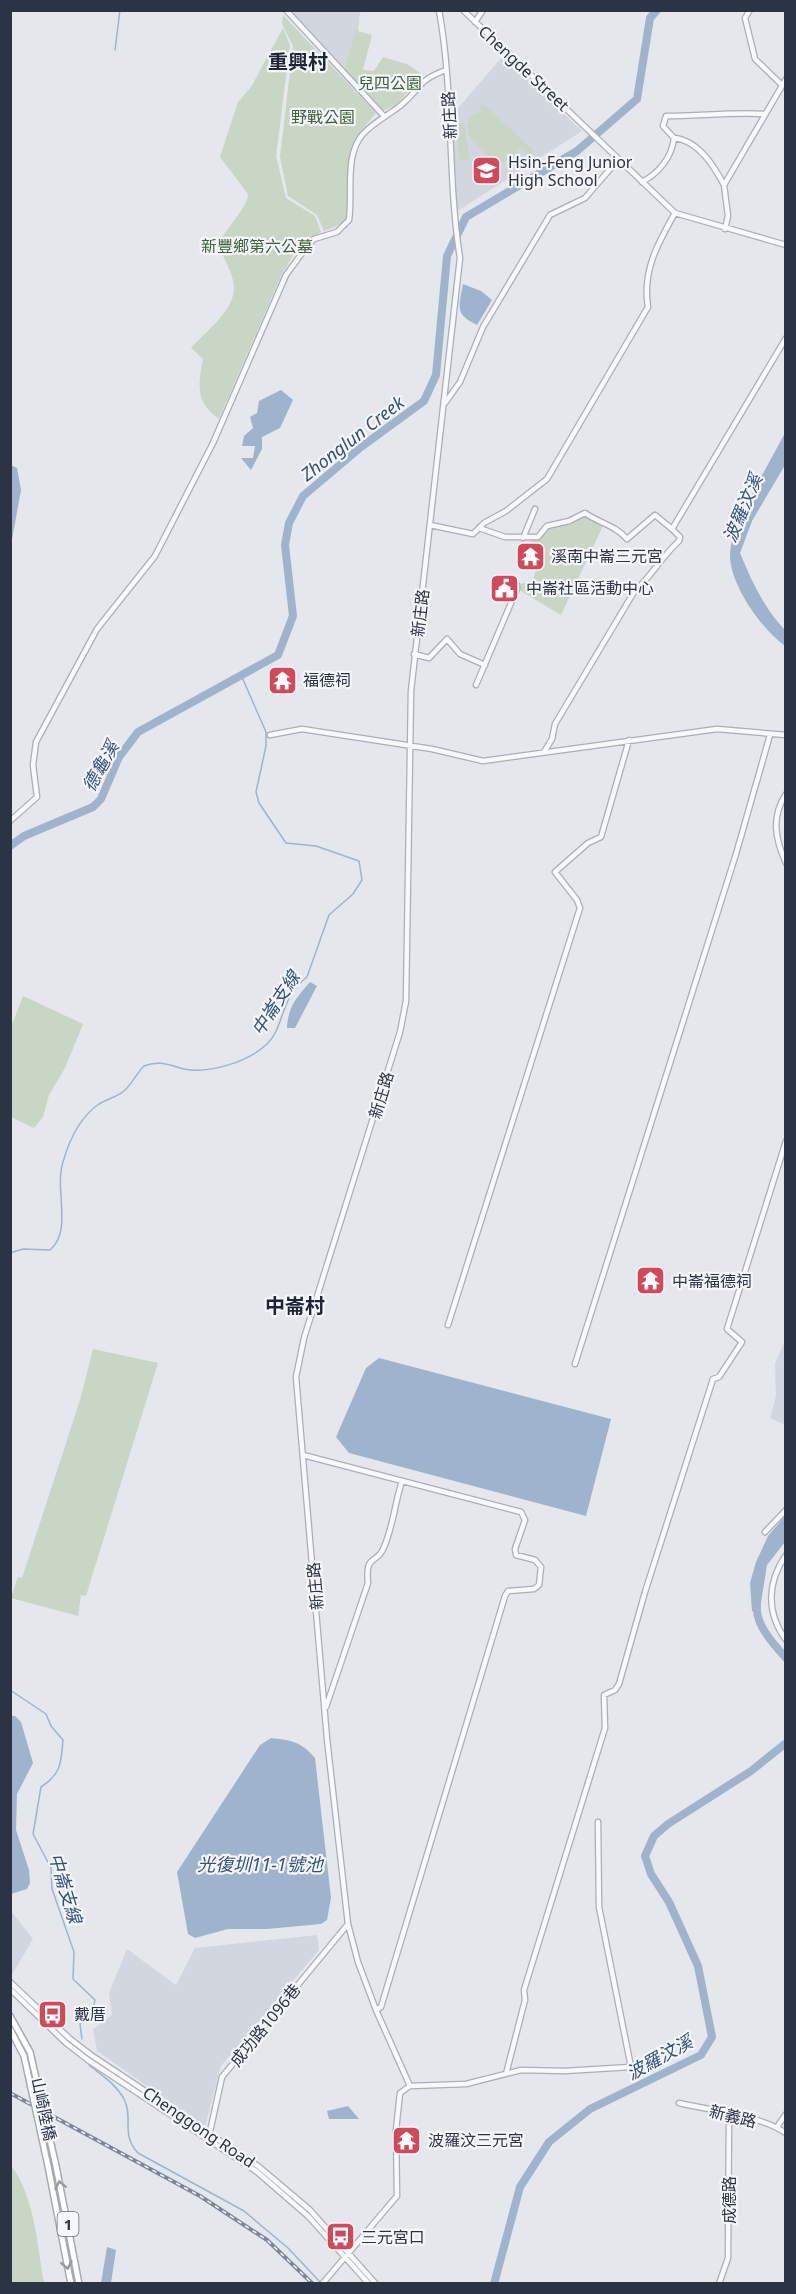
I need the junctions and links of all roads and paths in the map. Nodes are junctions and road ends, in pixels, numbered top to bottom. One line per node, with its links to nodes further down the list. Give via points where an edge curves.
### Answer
1 (286, 10): 11 (street)
2 (439, 10): 7 (street, 新庄路)
3 (463, 10): 6 (street, Chengde Street)
4 (483, 10): 6 (street)
5 (750, 10): 9 (street, via 745,18 755,59)
6 (475, 22): 13 (street, Chengde Street)
7 (446, 70): 11 (street, via 421,81 398,107); 20 (street, 新庄路, via 454,220 460,258)
8 (786, 79): 9 (street)
9 (782, 85): 10 (street)
10 (765, 114): 12 (street, via 724,111 704,116 666,116 663,126); 15 (street)
11 (383, 115): 37 (street, via 355,148 349,220 337,232 308,244 286,275 213,443 155,556 97,629 36,742 33,765 37,796)
12 (674, 138): 14 (street, via 659,172); 15 (street, via 685,140 708,158)
13 (618, 160): 14 (street); 20 (street, via 592,193 550,215 483,327 460,382)
14 (642, 182): 16 (street)
15 (724, 185): 17 (street, via 728,216)
16 (675, 213): 17 (street); 23 (street, via 649,266 645,288 648,307 547,479)
17 (725, 229): 18 (street)
18 (786, 245)
19 (786, 338): 24 (street)
20 (445, 403): 22 (street, 新庄路)
21 (535, 509): 25 (street)
22 (430, 525): 23 (street, via 473,534); 27 (street, 新庄路)
23 (479, 528): 25 (street, via 505,537)
24 (672, 529): 25 (street, via 655,515 627,539 614,525 582,514 548,525 538,537); 35 (street, via 679,541 634,592 560,716)
25 (523, 538)
26 (507, 579): 28 (street, via 517,589)
27 (414, 654): 28 (street, via 429,658 447,639 460,654); 34 (street, 新庄路)
28 (485, 666): 29 (street)
29 (477, 685)
30 (270, 735): 34 (street, via 302,729)
31 (770, 735): 32 (street); 33 (street, via 717,729); 41 (street)
32 (786, 735)
33 (630, 740): 35 (street); 40 (street, via 602,837 588,843 555,872 577,900 579,910)
34 (410, 747): 35 (street, via 483,760); 42 (street, 新庄路, via 406,1001 400,1032 297,1363)
35 (544, 752)
36 (786, 794): 38 (street, via 775,829)
37 (10, 821)
38 (786, 862)
39 (786, 1141): 56 (street, via 727,1329 742,1342 719,1377 713,1379 619,1684 604,1695 605,1728 524,1990 525,2000)
40 (448, 1325)
41 (575, 1365)
42 (303, 1455): 43 (street); 48 (street, 新庄路)
43 (402, 1481): 48 (street, via 384,1548 366,1569 368,1583); 53 (street, via 521,1512 525,1520 516,1555 535,1560 541,1567 539,1586 508,1591 505,1596 381,2007)
44 (786, 1510): 45 (street)
45 (765, 1532)
46 (786, 1555): 47 (street, via 771,1595 772,1616)
47 (786, 1640)
48 (325, 1710): 50 (street, 新庄路)
49 (598, 1822): 56 (street, via 599,1907 631,2067 521,2070)
50 (348, 1924): 53 (street, 新庄路); 63 (street, 成功路1096巷, via 222,2077)
51 (10, 1982): 63 (street, Chenggong Road, via 69,2038)
52 (10, 1989): 63 (street, Chenggong Road, via 88,2060)
53 (376, 2010): 57 (street, 新庄路)
54 (10, 2016): 66 (main road, 山崎陸橋 / 1, one-way to 54, bridge, via 30,2052)
55 (10, 2029): 65 (main road, 山崎陸橋 / 1, one-way to 65, bridge, via 24,2056)
56 (506, 2074): 57 (street, via 466,2084)
57 (410, 2086): 64 (street, via 400,2093 397,2196)
58 (679, 2103): 60 (street, 新義路)
59 (786, 2114): 61 (street)
60 (729, 2115): 61 (street, 新義路); 70 (street, 成德路, via 728,2258)
61 (777, 2127): 62 (street, 新義路)
62 (786, 2133)
63 (209, 2136): 64 (street, Chenggong Road, via 256,2171)
64 (346, 2254): 67 (street); 68 (street, Chenggong Road); 69 (street, Chenggong Road)
65 (71, 2283)
66 (79, 2283)
67 (323, 2283)
68 (369, 2283)
69 (376, 2283)
70 (718, 2283)

